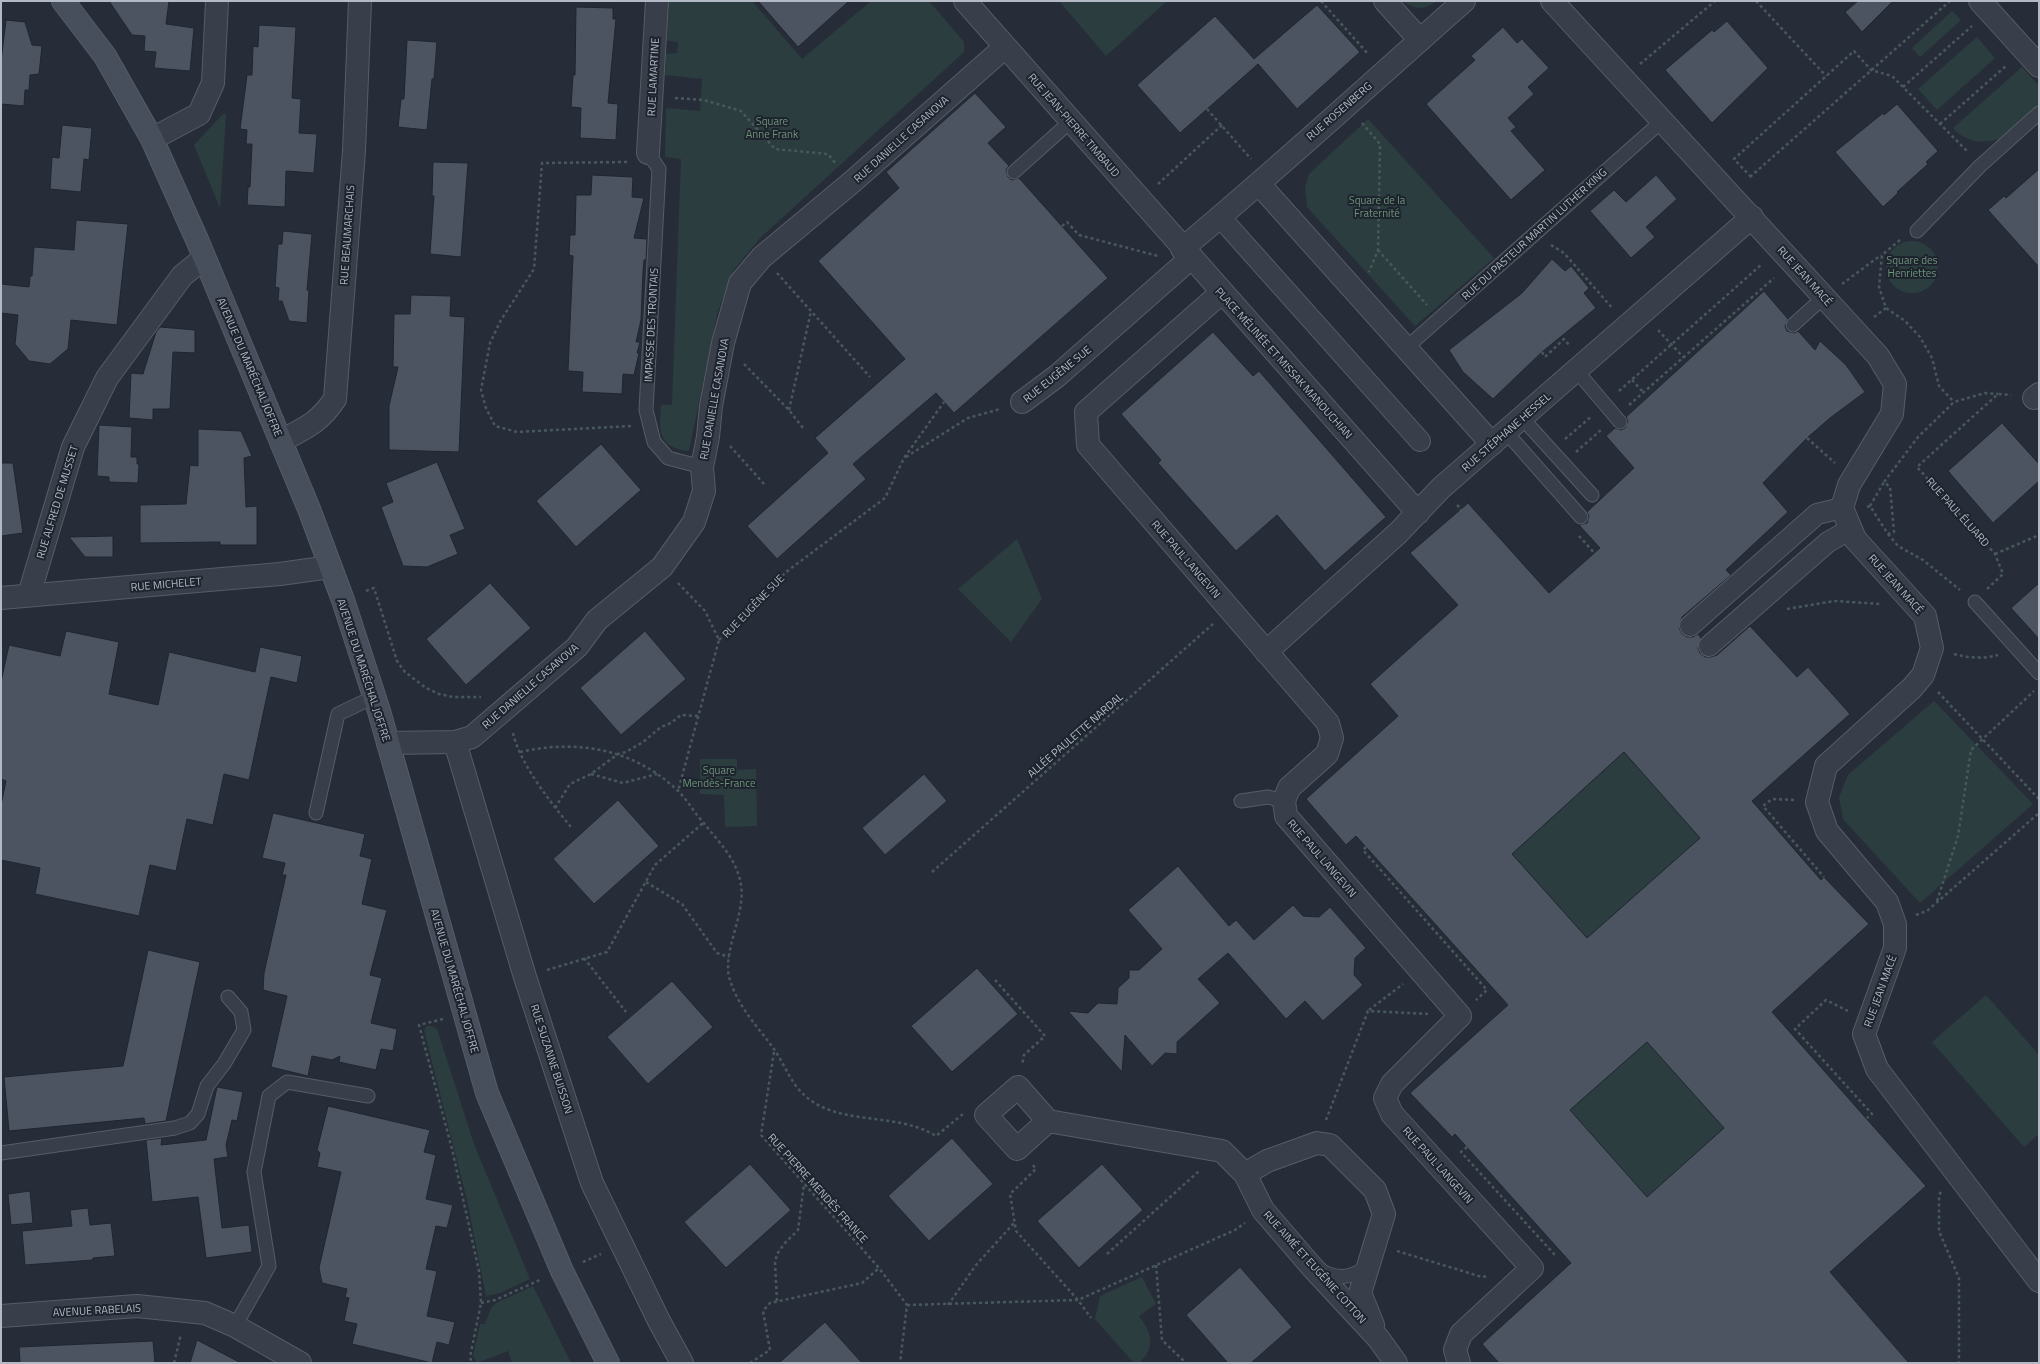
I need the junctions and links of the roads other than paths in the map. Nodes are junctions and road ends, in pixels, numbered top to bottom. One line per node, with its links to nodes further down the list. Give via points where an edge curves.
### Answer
1 (63, 1): 16 (main road, AVENUE DU MARÉCHAL JOFFRE, via 105,56)
2 (217, 1): 16 (street, via 214,83 199,114)
3 (360, 1): 33 (street, RUE BEAUMARCHAIS, via 354,151 335,399 324,414 306,428)
4 (657, 1): 17 (street, RUE LAMARTINE, via 652,96)
5 (965, 1): 11 (street, RUE JEAN-PIERRE TIMBAUD)
6 (1385, 1): 10 (street)
7 (1464, 1): 10 (street)
8 (1552, 1): 15 (street, RUE JEAN MACÉ)
9 (1984, 6): 12 (street)
10 (1420, 40): 19 (street, RUE ROSENBERG)
11 (1005, 47): 14 (street, RUE JEAN-PIERRE TIMBAUD); 35 (street, RUE DANIELLE CASANOVA, via 852,182 762,257 740,283 723,343)
12 (2039, 66)
13 (2039, 113): 22 (lane, via 1980,166)
14 (1070, 120): 18 (lane); 23 (street, RUE JEAN-PIERRE TIMBAUD)
15 (1662, 120): 21 (street, RUE JEAN MACÉ); 28 (lane, RUE DU PASTEUR MARTIN LUTHER KING)
16 (152, 139): 24 (main road, AVENUE DU MARÉCHAL JOFFRE)
17 (653, 161): 35 (lane, IMPASSE DES TRONTAIS, via 646,410 654,442 668,458)
18 (1014, 172)
19 (1263, 181): 20 (street); 28 (street)
20 (1220, 217): 23 (street); 34 (street)
21 (1752, 217): 26 (street, RUE JEAN MACÉ); 29 (street, RUE STÉPHANE HESSEL, via 1635,319)
22 (1917, 230)
23 (1187, 253): 25 (street, PLACE MÉLINÉE ET MISSAK MANOUCHIAN); 30 (street, RUE EUGÈNE SUE, via 1172,275 1058,376)
24 (204, 258): 33 (main road, AVENUE DU MARÉCHAL JOFFRE); 44 (street, RUE ALFRED DE MUSSET, via 182,276 107,378 73,447)
25 (1221, 293): 38 (street, PLACE MÉLINÉE ET MISSAK MANOUCHIAN); 49 (street, RUE PAUL LANGEVIN, via 1086,412 1088,445)
26 (1824, 297): 27 (lane); 37 (street, RUE JEAN MACÉ, via 1878,356 1895,384 1892,414 1853,479)
27 (1793, 325)
28 (1406, 348): 32 (street)
29 (1574, 360): 31 (lane); 32 (street, RUE STÉPHANE HESSEL)
30 (1022, 402)
31 (1618, 420)
32 (1507, 431): 36 (lane); 38 (street, RUE STÉPHANE HESSEL, via 1441,488); 39 (lane)
33 (281, 441): 42 (main road, AVENUE DU MARÉCHAL JOFFRE)
34 (1420, 441)
35 (702, 467): 52 (street, RUE DANIELLE CASANOVA, via 704,491 694,522 662,567 597,620 577,647 472,738)
36 (1592, 495)
37 (1842, 508): 40 (street, RUE JEAN MACÉ); 41 (street, via 1817,514)
38 (1418, 514): 49 (street, RUE STÉPHANE HESSEL)
39 (1581, 517)
40 (1851, 529): 43 (street, via 1828,542); 64 (street, RUE JEAN MACÉ, via 1855,538 1924,616 1932,648 1923,675 1912,688 1826,766 1817,802 1827,831 1887,902 1895,924 1895,948 1864,1034 1877,1069)
41 (1769, 556): 43 (street); 47 (street)
42 (330, 567): 44 (street, RUE MICHELET, via 280,574); 51 (main road, AVENUE DU MARÉCHAL JOFFRE)
43 (1787, 578): 48 (street)
44 (29, 595): 45 (street, RUE MICHELET)
45 (1, 598)
46 (1975, 602): 50 (lane)
47 (1690, 626)
48 (1709, 646)
49 (1266, 652): 55 (street, RUE PAUL LANGEVIN, via 1328,723 1332,738 1327,754 1290,788)
50 (2039, 673)
51 (374, 697): 53 (main road, AVENUE DU MARÉCHAL JOFFRE); 56 (lane, via 338,714)
52 (455, 742): 53 (street, RUE DANIELLE CASANOVA); 70 (street, RUE SUZANNE BUISSON, via 525,978 592,1183)
53 (388, 743): 69 (main road, AVENUE DU MARÉCHAL JOFFRE, via 487,1093 562,1271)
54 (1241, 801): 55 (lane, via 1268,797)
55 (1284, 801): 72 (street, RUE PAUL LANGEVIN, via 1286,816 1460,1016 1392,1084 1385,1098 1392,1114 1532,1268 1461,1334 1455,1350)
56 (316, 812)
57 (228, 997): 60 (lane, via 241,1012 244,1030 224,1064 206,1086 198,1114 190,1123 175,1128)
58 (368, 1096): 66 (lane, via 286,1082 269,1096 254,1172 269,1266)
59 (1048, 1120): 59 (street, via 1018,1087 986,1115 1017,1149); 61 (street, RUE AIMÉ ET EUGÉNIE COTTON, via 1222,1151)
60 (1, 1153)
61 (1245, 1174): 62 (street, RUE AIMÉ ET EUGÉNIE COTTON, via 1263,1210); 63 (street, RUE AIMÉ ET EUGÉNIE COTTON, via 1267,1161 1317,1143 1330,1145 1375,1190 1384,1214)
62 (1312, 1267): 63 (lane, via 1333,1276 1351,1277); 67 (street, RUE AIMÉ ET EUGÉNIE COTTON)
63 (1366, 1268): 67 (street, RUE AIMÉ ET EUGÉNIE COTTON, via 1360,1292)
64 (2039, 1281)
65 (1, 1316): 66 (street, AVENUE RABELAIS, via 137,1306 205,1312)
66 (235, 1326): 68 (street, AVENUE RABELAIS)
67 (1378, 1338): 71 (street, RUE AIMÉ ET EUGÉNIE COTTON)
68 (300, 1363)
69 (608, 1363)
70 (682, 1363)
71 (1396, 1363)
72 (1459, 1363)

